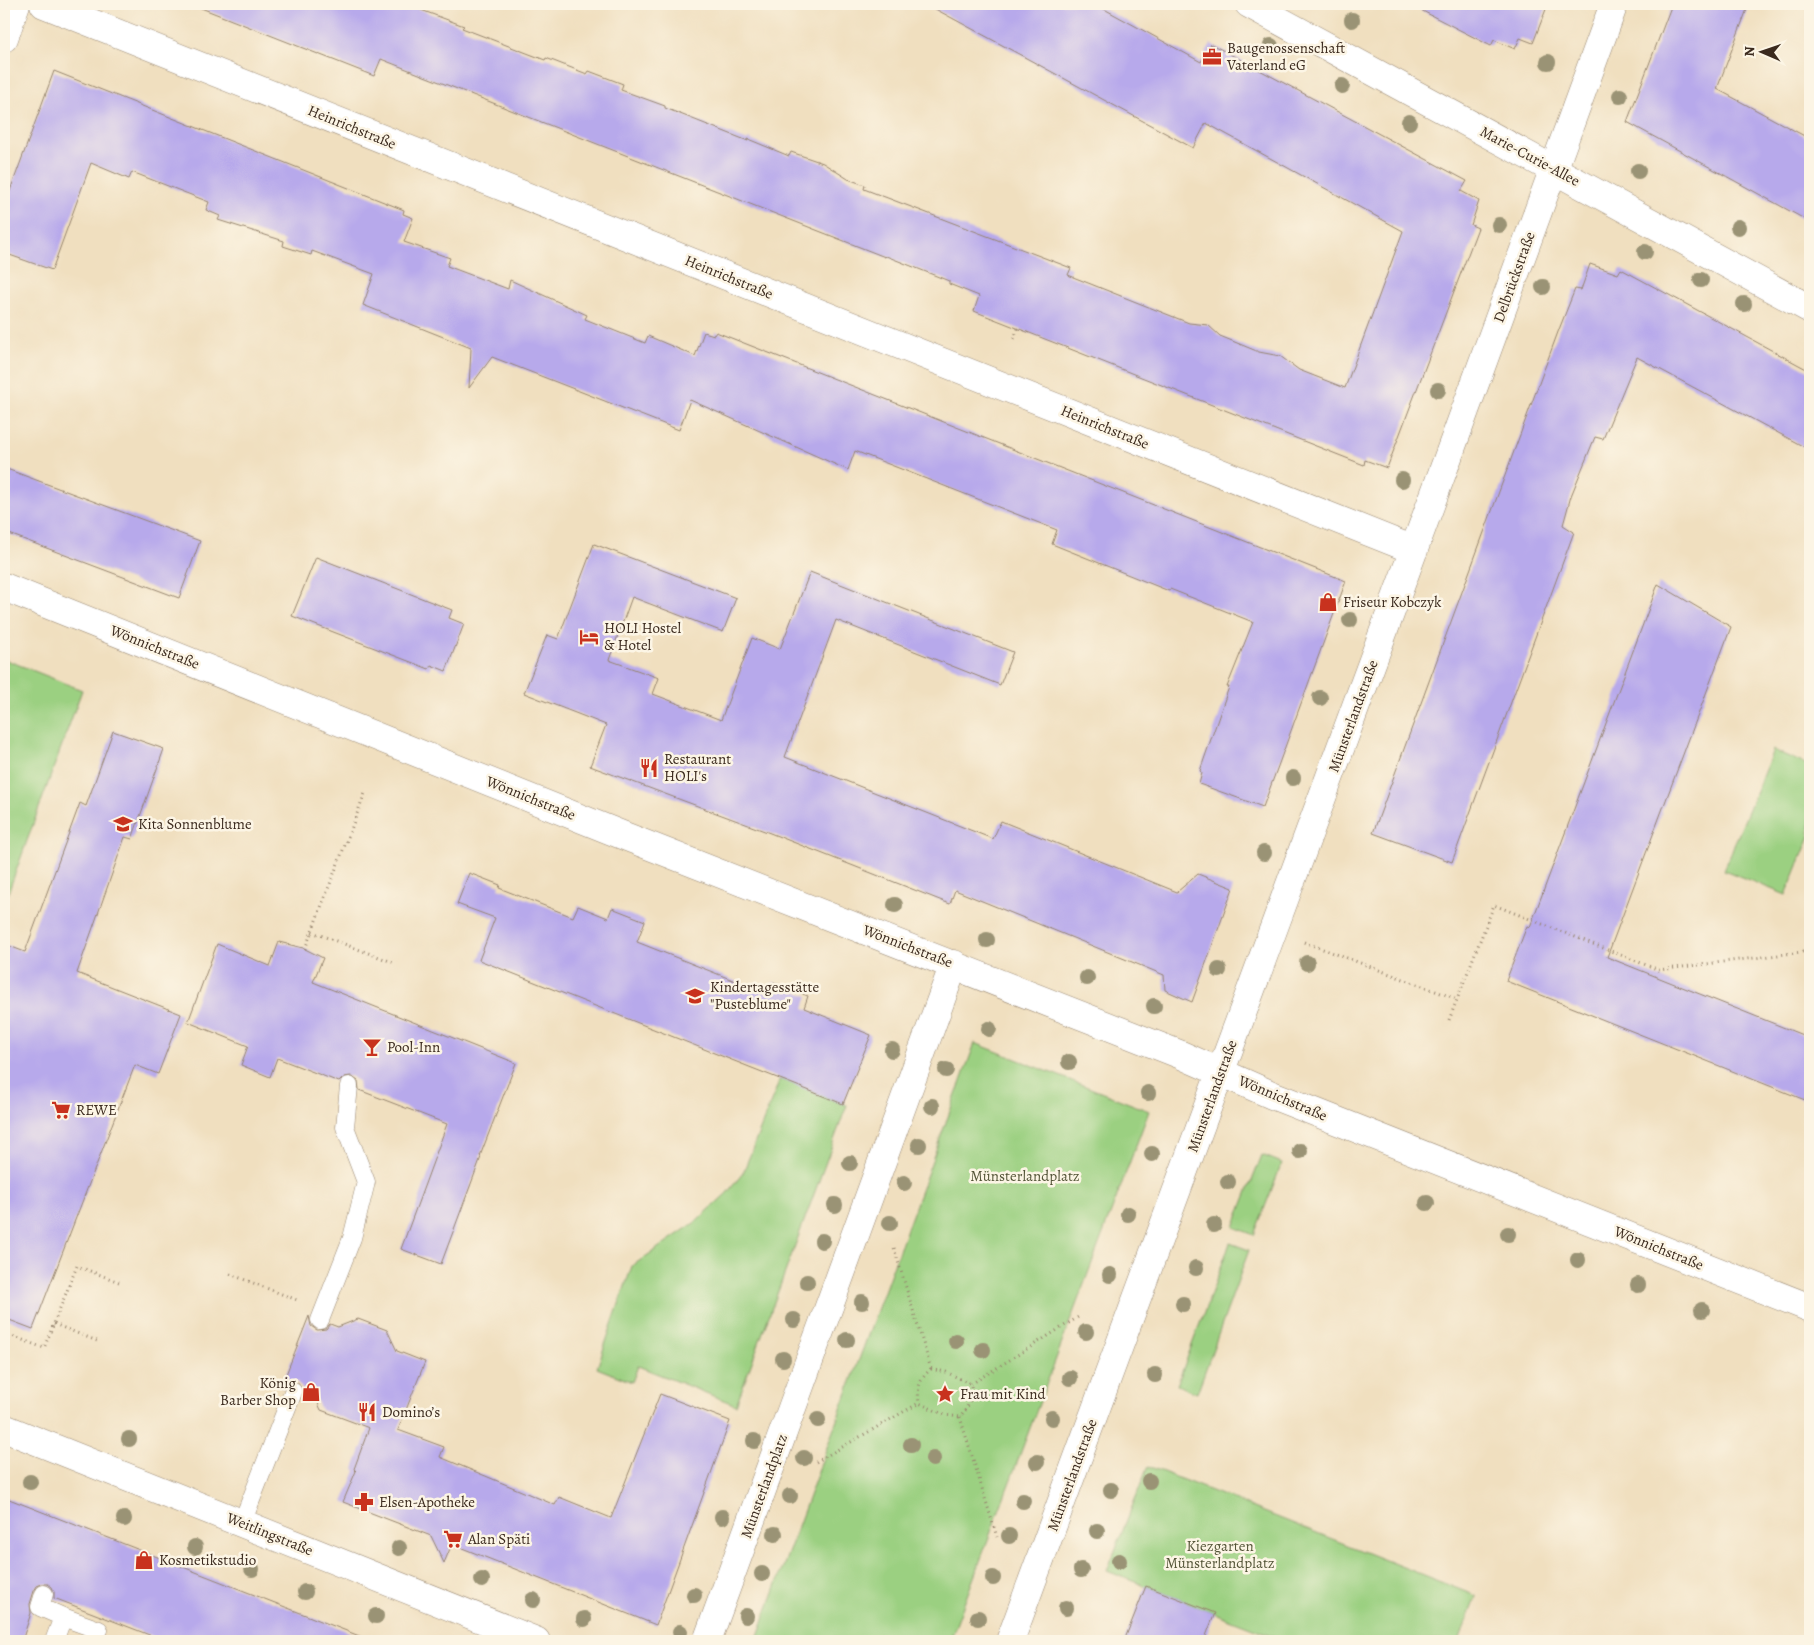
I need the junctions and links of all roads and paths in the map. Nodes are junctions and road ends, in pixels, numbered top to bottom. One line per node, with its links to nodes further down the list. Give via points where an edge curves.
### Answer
1 (16, 4): 5 (street)
2 (44, 4): 10 (street, Heinrichstraße)
3 (1249, 4): 6 (street, Marie-Curie-Allee)
4 (1614, 4): 6 (street, Delbrückstraße)
5 (4, 38)
6 (1552, 168): 7 (street, Marie-Curie-Allee); 10 (street, Delbrückstraße)
7 (1810, 309)
8 (1018, 328): 9 (path)
9 (1014, 339)
10 (1414, 550): 13 (street, Münsterlandstraße)
11 (4, 587): 18 (street, Wönnichstraße)
12 (365, 793): 14 (path)
13 (1274, 930): 19 (path); 21 (street, Münsterlandstraße)
14 (312, 932): 15 (path); 17 (path)
15 (305, 949)
16 (1810, 950): 19 (path, via 1659,970 1494,906)
17 (395, 963)
18 (954, 964): 21 (street, Wönnichstraße); 47 (street, Münsterlandplatz)
19 (1457, 999): 20 (path)
20 (1449, 1020)
21 (1221, 1072): 27 (street, Wönnichstraße); 48 (street, Münsterlandstraße)
22 (349, 1086): 29 (lane, via 345,1127 366,1182 352,1238)
23 (894, 1248): 33 (path)
24 (230, 1274): 26 (path)
25 (119, 1282): 30 (path, via 77,1266)
26 (292, 1298)
27 (1810, 1308)
28 (1080, 1316): 34 (path)
29 (320, 1320)
30 (54, 1324): 31 (path, via 44,1348); 32 (path)
31 (4, 1333)
32 (97, 1341)
33 (931, 1369): 34 (path, via 952,1374); 36 (path, via 922,1378 917,1392)
34 (971, 1384): 37 (path, via 972,1395 967,1410)
35 (293, 1392): 40 (lane)
36 (919, 1403): 37 (path, via 945,1415); 39 (path)
37 (960, 1417): 41 (path)
38 (4, 1428): 40 (street, Weitlingstraße)
39 (816, 1462)
40 (242, 1523): 46 (street, Weitlingstraße)
41 (997, 1537)
42 (44, 1594): 43 (lane, via 40,1607)
43 (63, 1617): 44 (lane); 45 (lane)
44 (99, 1630)
45 (54, 1641)
46 (536, 1641)
47 (707, 1641)
48 (1010, 1641)

